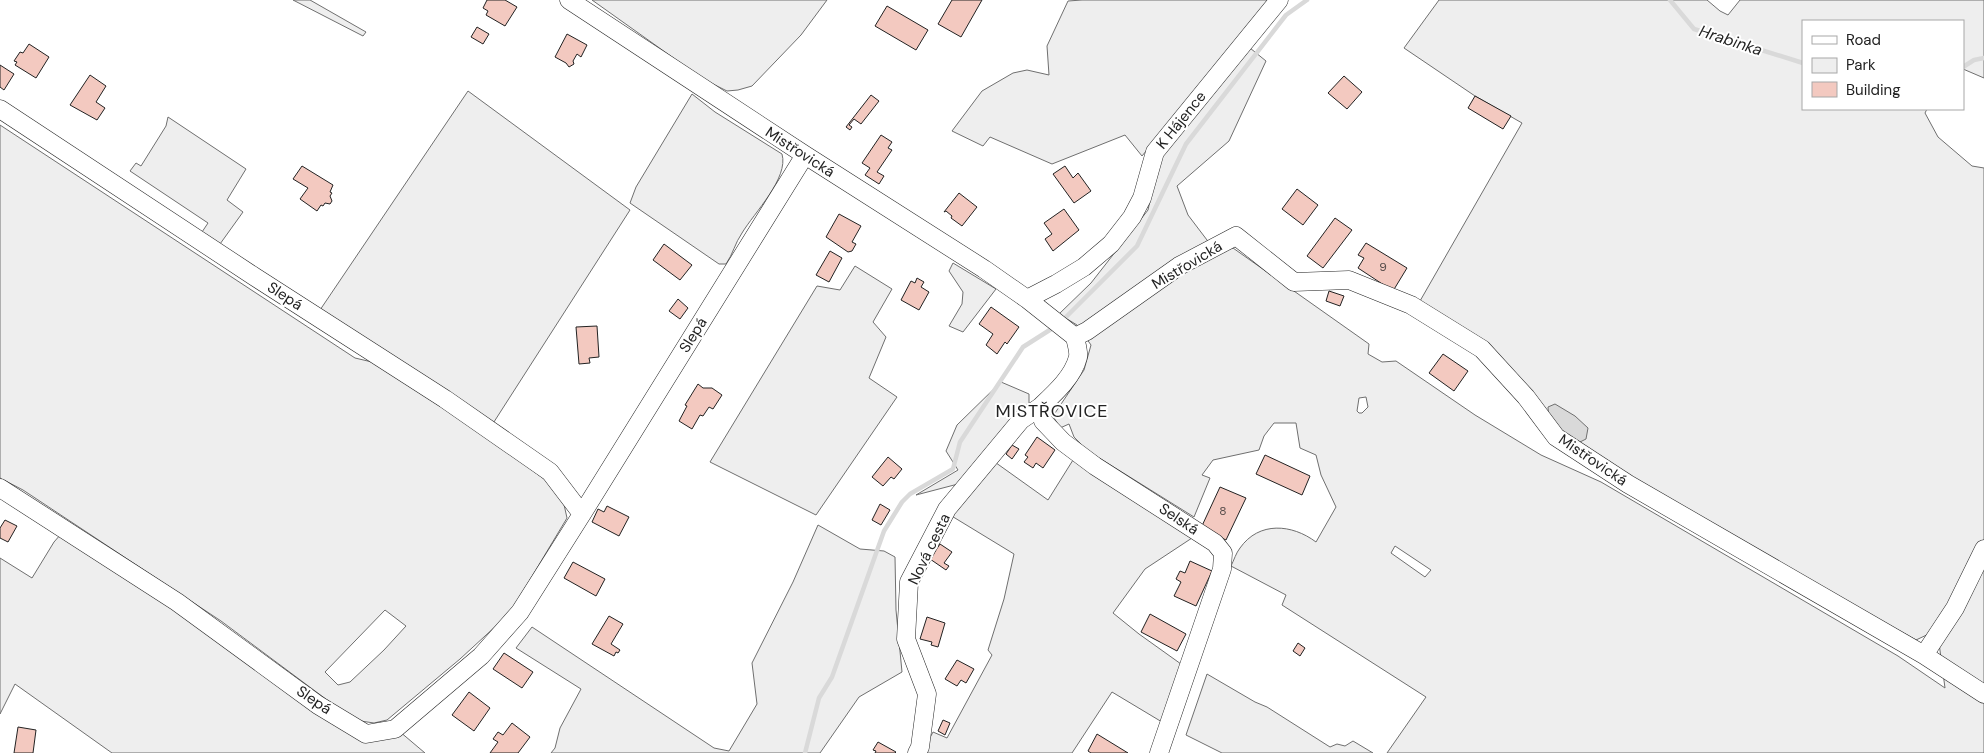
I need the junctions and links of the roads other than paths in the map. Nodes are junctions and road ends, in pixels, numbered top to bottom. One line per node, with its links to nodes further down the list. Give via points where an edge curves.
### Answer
1 (569, 0): 4 (street, Mistřovická)
2 (1279, 0): 5 (street, K Hájence, via 1155,152 1142,198 1111,244 1084,267)
3 (0, 109): 9 (street, Slepá, via 445,399 550,472)
4 (805, 155): 5 (street, Mistřovická); 9 (street, Slepá)
5 (1027, 298): 6 (street, Mistřovická)
6 (1065, 329): 7 (street, via 1078,355 1056,393); 11 (street, Mistřovická, via 1087,331 1179,266 1236,236 1294,282 1349,280 1411,305 1482,349 1526,397 1556,437 1628,484)
7 (1040, 407): 13 (street, Nová cesta, via 1021,420 947,509 909,582 906,639 927,694); 14 (street, Selská, via 1043,421 1063,442 1215,543 1223,553 1222,569)
8 (0, 488): 9 (street, Slepá, via 177,602 318,705 366,734 395,728 481,656 520,612)
9 (582, 514)
10 (1984, 549): 11 (street, via 1955,608)
11 (1924, 654): 12 (street, Mistřovická)
12 (1984, 694)
13 (917, 753)
14 (1160, 753)

